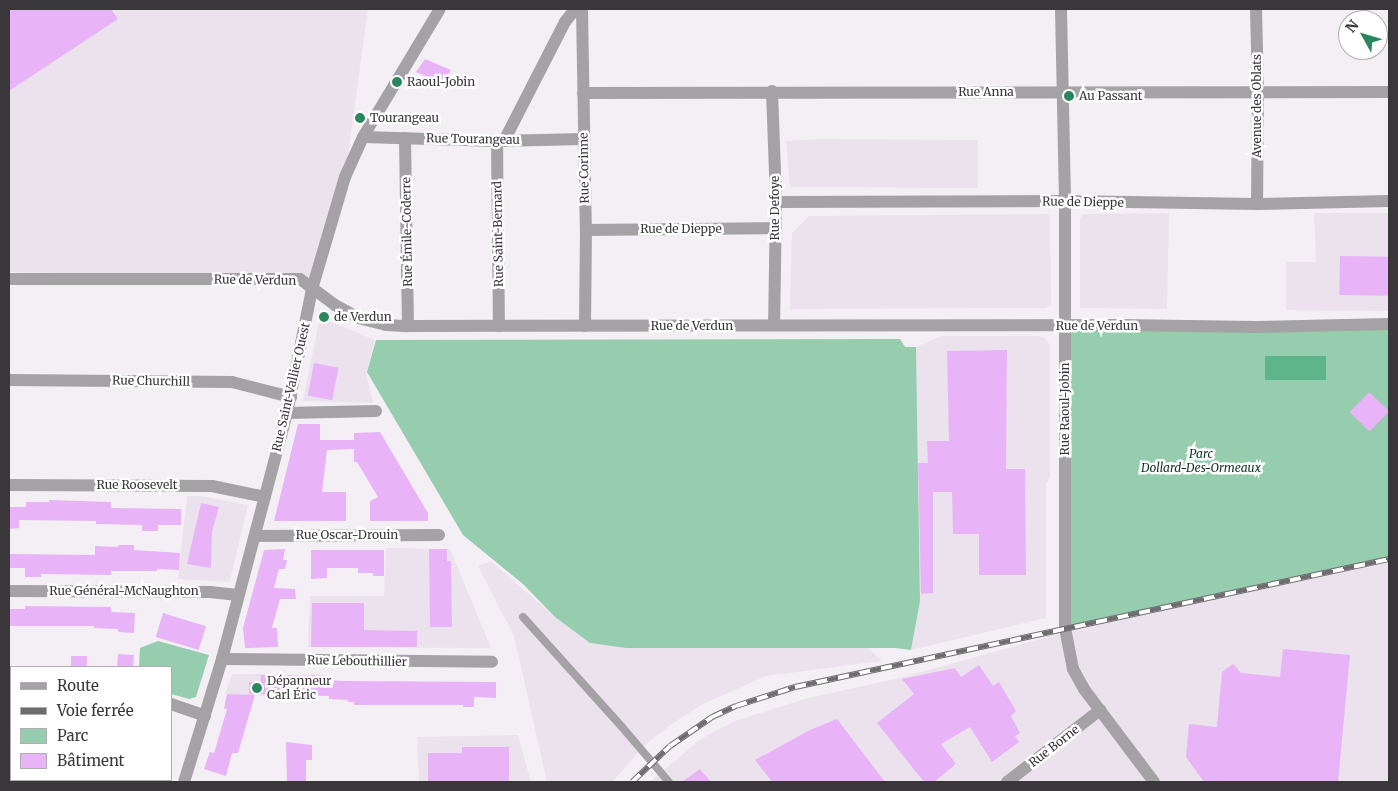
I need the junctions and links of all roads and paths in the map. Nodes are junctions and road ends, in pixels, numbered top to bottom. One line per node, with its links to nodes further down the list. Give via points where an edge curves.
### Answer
1 (440, 9): 11 (street, Rue Saint-Vallier Ouest)
2 (575, 9): 14 (street, Rue Saint-Bernard)
3 (582, 9): 10 (street, Rue Corinne)
4 (1061, 9): 8 (street, Rue Raoul-Jobin)
5 (1256, 9): 7 (street, Avenue des Oblats)
6 (772, 91): 8 (street, Rue Anna); 10 (street, Rue Anna); 16 (street, Rue Defoye)
7 (1258, 91): 8 (street, Rue Anna); 9 (street, Rue Anna); 18 (street, Avenue des Oblats)
8 (1063, 92): 17 (street, Rue Raoul-Jobin)
9 (1389, 92)
10 (584, 93): 13 (street, Rue Corinne)
11 (363, 137): 12 (street, Rue Tourangeau); 22 (street, Rue Saint-Vallier Ouest, via 345,177)
12 (405, 138): 14 (street, Rue Tourangeau); 25 (street, Rue Émile-Coderre)
13 (583, 138): 14 (street, Rue Tourangeau); 20 (street, Rue Corinne)
14 (500, 141): 26 (street, Rue Saint-Bernard)
15 (1389, 201): 18 (street, Rue de Dieppe)
16 (776, 202): 17 (street, Rue de Dieppe); 19 (street, Rue Defoye)
17 (1066, 202): 18 (street, Rue de Dieppe); 28 (street, Rue Raoul-Jobin)
18 (1257, 204)
19 (776, 228): 20 (street, Rue de Dieppe); 24 (street, Rue Defoye)
20 (586, 230): 27 (street, Rue Corinne)
21 (9, 279): 22 (street, Rue de Verdun, via 300,278)
22 (312, 289): 25 (street, Rue de Verdun, via 358,318); 30 (street, Rue Saint-Vallier Ouest)
23 (1389, 324): 28 (street, Rue de Verdun)
24 (774, 325): 27 (street, Rue de Verdun); 28 (street, Rue de Verdun)
25 (408, 326): 26 (street, Rue de Verdun)
26 (499, 326): 27 (street, Rue de Verdun)
27 (585, 326)
28 (1064, 326): 43 (street, Rue Raoul-Jobin, via 1065,628 1073,669)
29 (9, 380): 30 (street, Rue Churchill, via 232,382)
30 (291, 397): 32 (street, Rue Saint-Vallier Ouest)
31 (376, 411): 32 (street)
32 (287, 413): 34 (street, Rue Saint-Vallier Ouest)
33 (9, 485): 34 (street, Rue Roosevelt, via 212,486)
34 (265, 497): 36 (street, Rue Saint-Vallier Ouest)
35 (439, 535): 36 (street, Rue Oscar-Drouin)
36 (255, 536): 38 (street, Rue Saint-Vallier Ouest)
37 (9, 591): 38 (street, Rue Général-McNaughton, via 210,592)
38 (238, 595): 40 (street, Rue Saint-Vallier Ouest)
39 (523, 617): 46 (lane)
40 (222, 659): 41 (street, Rue Lebouthillier); 44 (street, Rue Saint-Vallier Ouest)
41 (492, 662)
42 (172, 704): 44 (street)
43 (1100, 710): 47 (street, Rue Borne); 48 (street, Rue Raoul-Jobin)
44 (205, 716): 45 (street, Rue Saint-Vallier Ouest)
45 (184, 782)
46 (669, 782)
47 (1007, 782)
48 (1154, 782)

